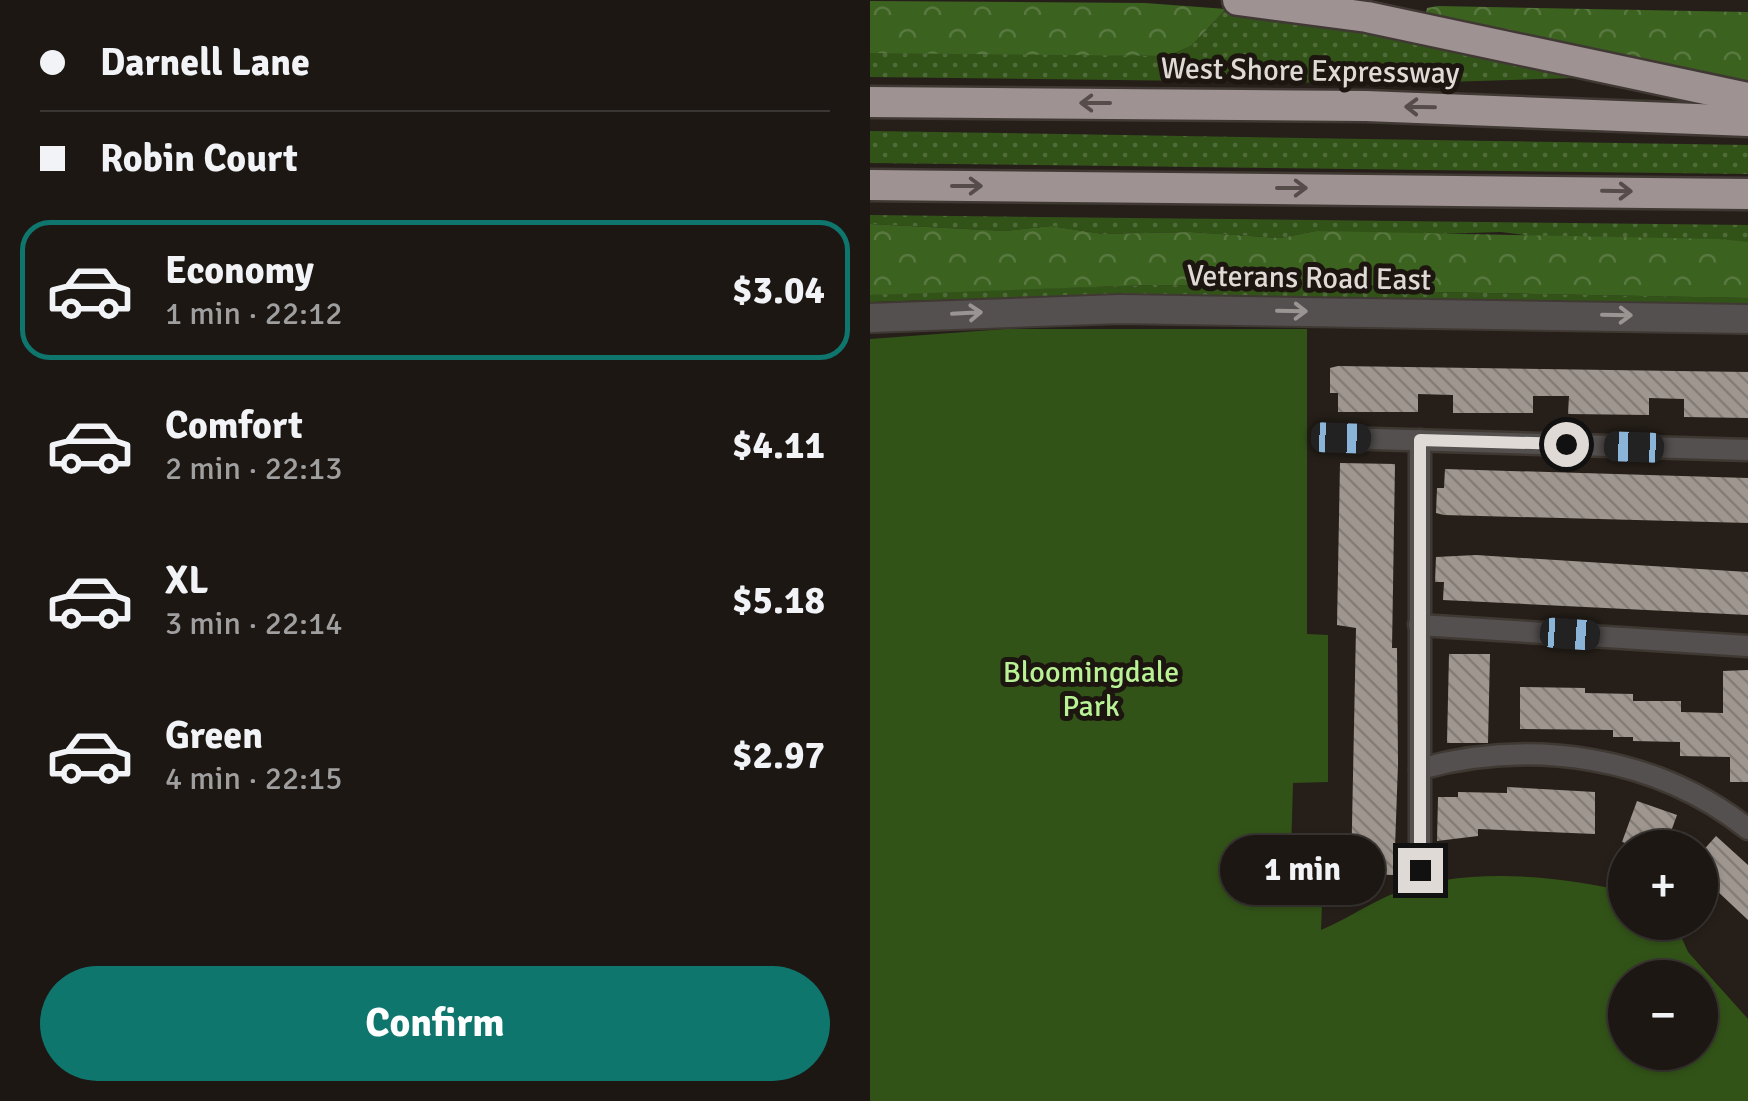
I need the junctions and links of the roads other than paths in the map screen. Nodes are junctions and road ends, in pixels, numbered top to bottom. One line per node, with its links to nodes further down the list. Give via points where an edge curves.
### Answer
1 (1238, 0): 2 (highway, via 1351,14)
2 (1748, 98)
3 (870, 102): 4 (highway, West Shore Expressway, one-way to 3, via 1403,107)
4 (1748, 121)
5 (870, 185): 6 (highway, one-way to 6)
6 (1748, 197)
7 (870, 318): 8 (street, Veterans Road East, one-way to 8, via 1138,309)
8 (1748, 319)
9 (1341, 438): 10 (street)
10 (1420, 440): 11 (street); 12 (street)
11 (1748, 450)
12 (1420, 624): 13 (street); 14 (street)
13 (1748, 646)
14 (1420, 769): 15 (street, via 1489,755 1584,758 1667,782); 16 (street)
15 (1748, 829)
16 (1420, 870)

